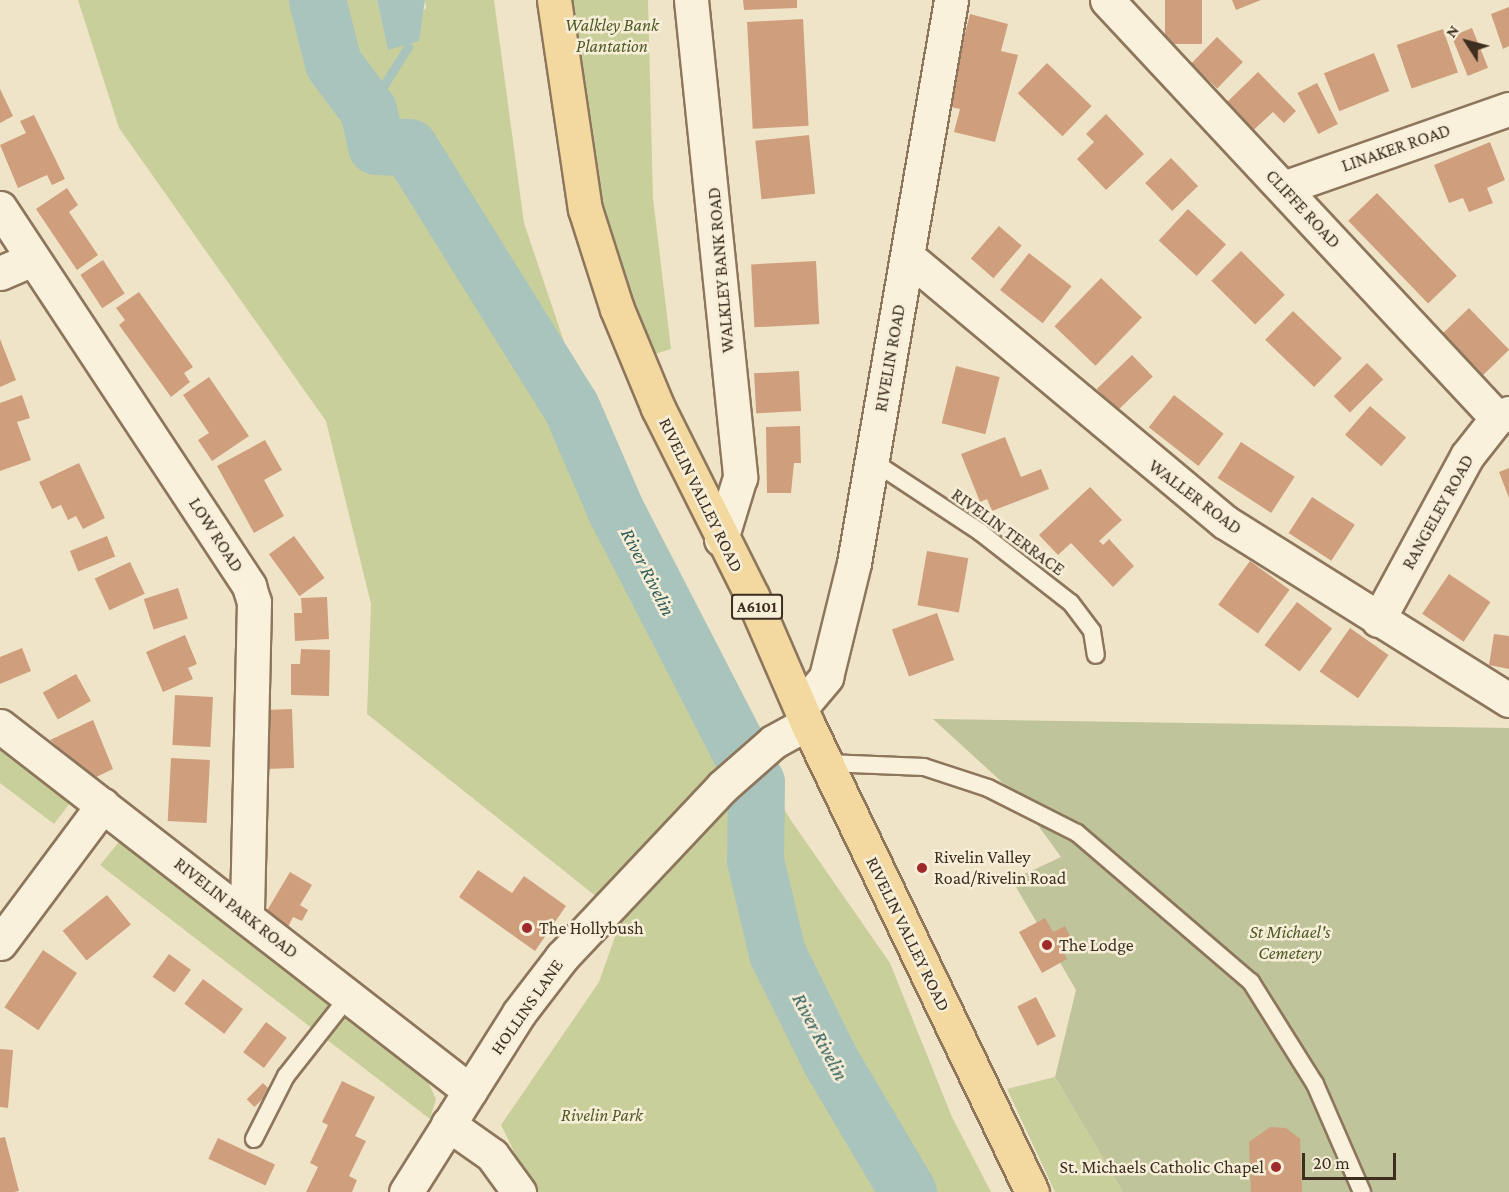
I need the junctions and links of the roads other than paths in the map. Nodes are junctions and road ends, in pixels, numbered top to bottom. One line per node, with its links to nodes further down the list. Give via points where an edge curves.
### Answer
1 (554, 0): 13 (main road, RIVELIN VALLEY ROAD / A6101, via 589,220 621,320)
2 (691, 0): 13 (street, WALKLEY BANK ROAD, via 740,477)
3 (951, 0): 8 (street, RIVELIN ROAD)
4 (1107, 0): 6 (street, CLIFFE ROAD)
5 (1509, 109): 6 (street, LINAKER ROAD)
6 (1283, 188): 11 (street, CLIFFE ROAD)
7 (0, 208): 9 (street, LOW ROAD)
8 (908, 257): 12 (street, RIVELIN ROAD); 14 (street, WALLER ROAD, via 1217,515)
9 (33, 259): 10 (street); 21 (street, LOW ROAD, via 249,586 254,626)
10 (0, 273)
11 (1503, 416): 14 (street, RANGELEY ROAD, via 1467,456)
12 (871, 460): 15 (lane, RIVELIN TERRACE, via 980,532 1071,603 1092,631); 17 (street, RIVELIN ROAD, via 834,652 826,677)
13 (721, 539): 17 (main road, RIVELIN VALLEY ROAD / A6101)
14 (1378, 621): 16 (street, WALLER ROAD)
15 (1096, 655)
16 (1509, 700)
17 (804, 715): 19 (main road, RIVELIN VALLEY ROAD / A6101); 24 (street, HOLLINS LANE, via 722,788 562,957 519,1013)
18 (0, 726): 20 (street, RIVELIN PARK ROAD)
19 (827, 763): 29 (main road, RIVELIN VALLEY ROAD / A6101); 30 (lane, via 924,767 988,788 1077,833 1251,982 1315,1084)
20 (103, 806): 21 (street, RIVELIN PARK ROAD); 22 (street)
21 (247, 917): 23 (street, RIVELIN PARK ROAD)
22 (0, 942)
23 (349, 996): 24 (street, RIVELIN PARK ROAD); 26 (lane, via 286,1076)
24 (470, 1091): 25 (street, HOLLINS LANE)
25 (448, 1124): 27 (street, HOLLINS LANE); 28 (street, via 492,1155)
26 (254, 1139)
27 (406, 1192)
28 (519, 1192)
29 (1032, 1192)
30 (1362, 1192)

